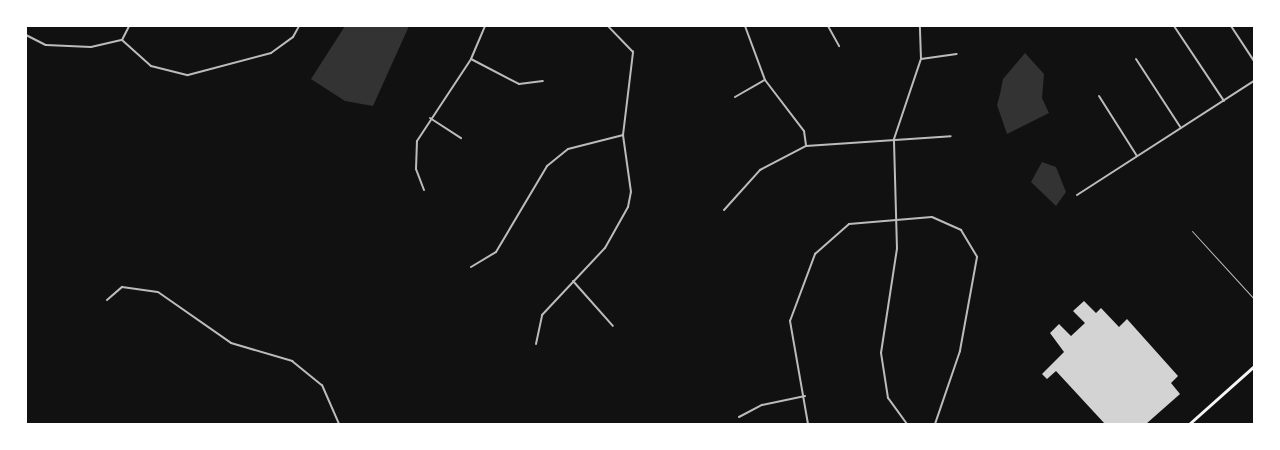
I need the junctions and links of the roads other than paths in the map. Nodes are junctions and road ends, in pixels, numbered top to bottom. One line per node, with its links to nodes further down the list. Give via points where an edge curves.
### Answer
1 (129, 26): 11 (street)
2 (299, 26): 11 (street, via 293,37 271,53 188,75 151,66)
3 (485, 26): 14 (street)
4 (608, 26): 26 (street, via 633,52)
5 (745, 26): 18 (street)
6 (828, 26): 12 (street)
7 (920, 26): 15 (street)
8 (1174, 26): 23 (street)
9 (1231, 26): 17 (street)
10 (26, 34): 11 (street, via 46,45 91,47)
11 (122, 40)
12 (839, 46)
13 (957, 54): 15 (street)
14 (471, 59): 19 (street, via 519,84); 24 (street)
15 (921, 59): 29 (street)
16 (1136, 59): 25 (street)
17 (1254, 61)
18 (765, 80): 22 (street); 30 (street, via 804,131)
19 (543, 81)
20 (1254, 81): 23 (street)
21 (1099, 96): 31 (street)
22 (735, 97)
23 (1224, 101): 25 (street)
24 (430, 118): 28 (street); 32 (street, via 417,141 416,169)
25 (1181, 128): 31 (street)
26 (623, 135): 37 (street, via 568,149 547,166 496,252); 38 (street, via 631,192 628,207 605,248)
27 (951, 136): 29 (street)
28 (461, 138)
29 (894, 139): 30 (street); 35 (street)
30 (806, 146): 34 (street, via 760,170)
31 (1137, 156): 33 (street)
32 (424, 190)
33 (1077, 195)
34 (724, 210)
35 (896, 218): 44 (street, via 849,224 825,242 808,266 790,321); 48 (street, via 894,286 881,354 888,398); 49 (street, via 947,221 961,230 977,257 960,351)
36 (1192, 231): 39 (lane)
37 (471, 267)
38 (573, 281): 41 (street); 42 (street, via 542,315)
39 (1254, 299)
40 (107, 300): 46 (street, via 122,287 149,289 231,343 292,360 322,385)
41 (613, 326)
42 (536, 344)
43 (1254, 366): 50 (main road)
44 (805, 396): 45 (street, via 768,403); 47 (street)
45 (739, 417)
46 (339, 424)
47 (808, 424)
48 (906, 424)
49 (935, 424)
50 (1189, 424)

